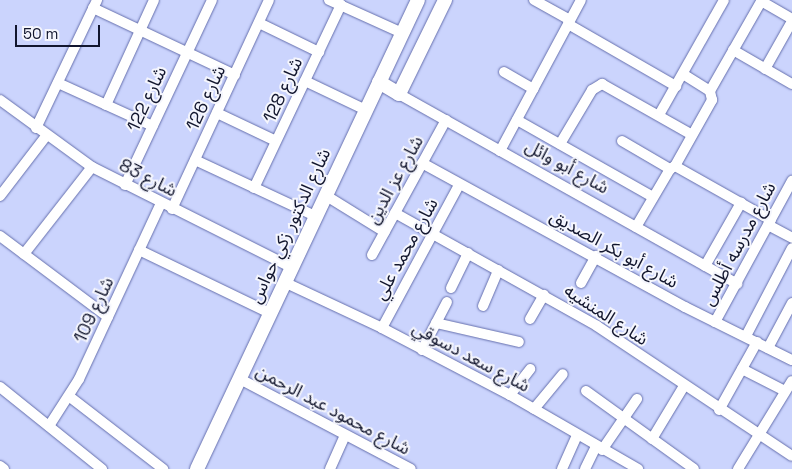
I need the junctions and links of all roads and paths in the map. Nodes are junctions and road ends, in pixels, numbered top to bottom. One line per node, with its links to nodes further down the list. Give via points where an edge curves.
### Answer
1 (154, 0): 16 (street)
2 (212, 0): 20 (street, شارع 122)
3 (269, 0): 15 (street, شارع 126)
4 (330, 0): 12 (street)
5 (445, 0): 32 (street)
6 (534, 0): 14 (street)
7 (581, 0): 14 (street)
8 (724, 0): 23 (street)
9 (415, 1): 17 (street, شارع الدكتور زكي حواس)
10 (761, 1): 13 (street); 18 (street)
11 (95, 4): 16 (street); 27 (street)
12 (341, 5): 17 (street); 19 (street, شارع 128)
13 (792, 20): 21 (street)
14 (569, 22): 29 (street); 30 (street)
15 (259, 23): 19 (street); 24 (street, شارع 126)
16 (140, 30): 20 (street); 34 (street)
17 (402, 33): 26 (street, شارع الدكتور زكي حواس)
18 (733, 50): 21 (street); 31 (street)
19 (319, 52): 25 (street, شارع 128)
20 (187, 53): 24 (street); 40 (street, شارع 122)
21 (765, 69): 28 (street)
22 (504, 72): 30 (street)
23 (683, 74): 29 (street); 31 (street)
24 (235, 75): 36 (street, شارع 126)
25 (305, 81): 35 (street); 44 (street, شارع 128)
26 (379, 82): 32 (street, شارع أبو وائل); 35 (street, شارع الدكتور زكي حواس)
27 (58, 83): 34 (street); 41 (street)
28 (792, 84)
29 (676, 86): 37 (street)
30 (533, 89): 39 (street)
31 (710, 91): 42 (street, via 712,100)
32 (399, 94): 38 (street, شارع أبو وائل)
33 (0, 100): 41 (street, شارع 83)
34 (106, 105): 40 (street)
35 (366, 110): 56 (street, شارع الدكتور زكي حواس)
36 (217, 113): 44 (street); 48 (street, شارع 126)
37 (659, 116): 42 (street); 46 (street, via 608,85 596,86)
38 (446, 120): 47 (street, شارع أبو وائل); 49 (street, شارع عز الدين)
39 (517, 120): 46 (street); 47 (street)
40 (153, 126): 53 (street, شارع 122)
41 (36, 128): 43 (street, شارع 83)
42 (692, 135): 51 (street)
43 (46, 136): 50 (street, شارع 83); 57 (street)
44 (276, 141): 55 (street, شارع 128)
45 (622, 141): 51 (street)
46 (560, 144): 58 (street)
47 (500, 151): 66 (street, شارع أبو وائل)
48 (195, 160): 55 (street); 62 (street, شارع 126)
49 (422, 163): 54 (street, شارع أبو بكر الصديق); 63 (street, شارع عز الدين)
50 (92, 167): 53 (street, شارع 83); 74 (street)
51 (672, 167): 58 (street); 60 (street)
52 (792, 181): 59 (street, شارع مدرسه أطلس)
53 (125, 185): 61 (street, شارع 83)
54 (459, 185): 68 (street, شارع محمد علي); 76 (street, شارع أبو بكر الصديق)
55 (254, 188): 64 (street)
56 (325, 195): 64 (street, شارع الدكتور زكي حواس); 67 (street)
57 (0, 196)
58 (653, 197): 66 (street)
59 (787, 201): 65 (street, شارع مدرسه أطلس)
60 (741, 203): 65 (street); 77 (street)
61 (161, 204): 62 (street, شارع 83); 72 (street, شارع 109)
62 (172, 209): 78 (street, شارع 83)
63 (395, 213): 67 (street, شارع عز الدين); 68 (street, شارع المنشيه)
64 (315, 216): 78 (street, شارع الدكتور زكي حواس)
65 (770, 223): 70 (street); 82 (street, شارع مدرسه أطلس)
66 (636, 227): 77 (street, شارع أبو وائل)
67 (385, 232): 75 (street, شارع عز الدين)
68 (433, 234): 73 (street, شارع المنشيه); 93 (street, شارع محمد علي)
69 (0, 236): 74 (street)
70 (792, 238)
71 (792, 248): 94 (street)
72 (139, 250): 88 (street); 89 (street, شارع 109)
73 (468, 253): 79 (street, شارع المنشيه); 83 (street)
74 (24, 254): 89 (street)
75 (372, 255)
76 (596, 256): 81 (street); 91 (street, شارع أبو بكر الصديق)
77 (705, 266): 82 (street, شارع أبو وائل)
78 (291, 267): 80 (street, شارع الدكتور زكي حواس)
79 (498, 270): 84 (street, شارع المنشيه); 87 (street)
80 (284, 282): 88 (street, شارع الدكتور زكي حواس); 93 (street, شارع سعد دسوقي)
81 (581, 283)
82 (737, 284): 91 (street, شارع مدرسه أطلس)
83 (451, 288)
84 (544, 295): 90 (street); 105 (street, شارع المنشيه, via 617,338)
85 (447, 302): 92 (street)
86 (792, 303): 97 (street)
87 (483, 306)
88 (270, 313): 103 (street, شارع الدكتور زكي حواس)
89 (108, 317): 110 (street, شارع 109)
90 (530, 318)
91 (716, 322): 94 (street, شارع أبو بكر الصديق)
92 (436, 324): 95 (street); 98 (street)
93 (382, 328): 98 (street, شارع سعد دسوقي)
94 (746, 336): 96 (street, شارع أبو بكر الصديق)
95 (519, 342)
96 (757, 342): 97 (street, شارع أبو بكر الصديق); 101 (street)
97 (768, 348): 99 (street, شارع أبو بكر الصديق)
98 (422, 350): 109 (street, شارع سعد دسوقي)
99 (792, 360)
100 (530, 369): 109 (street)
101 (742, 369): 108 (street); 113 (street)
102 (563, 374): 112 (street)
103 (240, 379): 117 (street, شارع محمود عبد الرحمن); 126 (street, شارع الدكتور زكي حواس)
104 (792, 381): 108 (street)
105 (684, 386): 113 (street, شارع المنشيه); 119 (street)
106 (0, 387): 115 (street)
107 (586, 391): 114 (street)
108 (785, 391): 116 (street)
109 (510, 395): 112 (street, شارع سعد دسوقي)
110 (70, 397): 115 (street, شارع 109); 125 (street)
111 (637, 399): 114 (street)
112 (534, 409): 118 (street, شارع سعد دسوقي)
113 (719, 410): 116 (street, شارع المنشيه)
114 (624, 419): 119 (street); 120 (street)
115 (49, 426): 123 (street)
116 (759, 435): 121 (street, شارع المنشيه); 133 (street)
117 (345, 436): 127 (street); 128 (street, شارع محمود عبد الرحمن)
118 (577, 436): 120 (street, شارع سعد دسوقي); 129 (street)
119 (652, 439): 132 (street)
120 (599, 448): 130 (street); 131 (street, شارع سعد دسوقي)
121 (792, 456)
122 (0, 466): 124 (street)
123 (99, 468)
124 (4, 469)
125 (163, 469)
126 (197, 469)
127 (330, 469)
128 (411, 469)
129 (562, 469)
130 (585, 469)
131 (638, 469)
132 (694, 469)
133 (738, 469)

